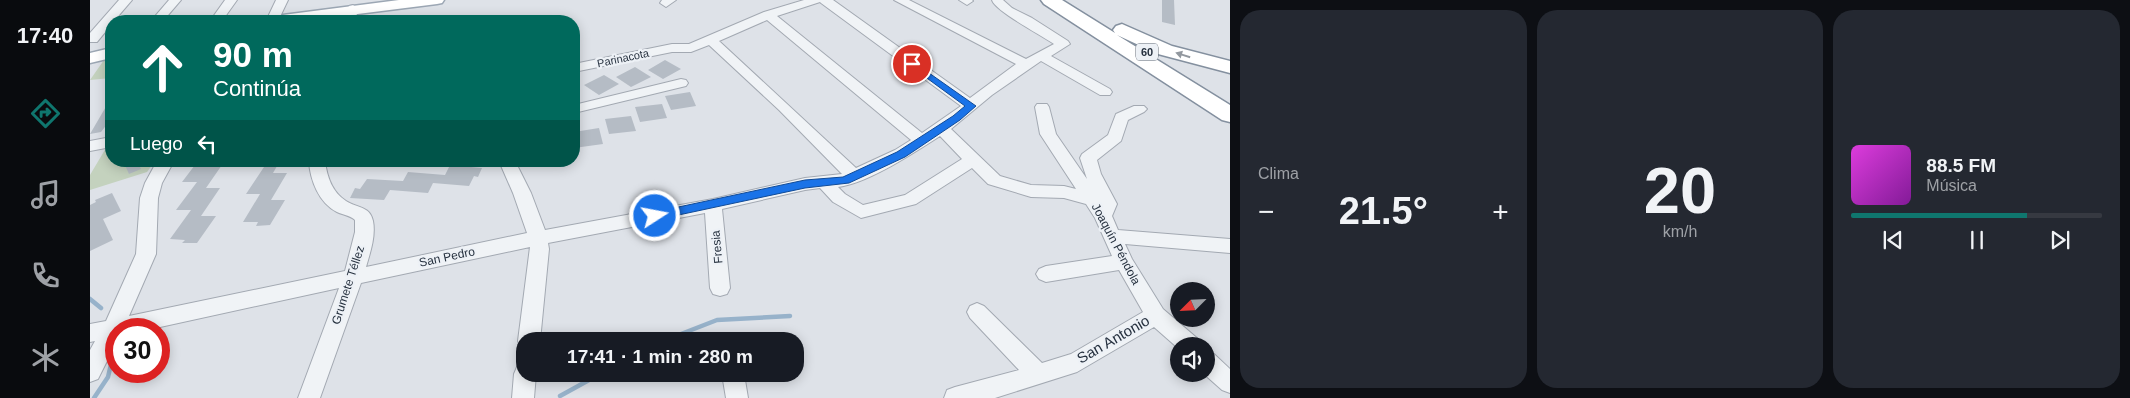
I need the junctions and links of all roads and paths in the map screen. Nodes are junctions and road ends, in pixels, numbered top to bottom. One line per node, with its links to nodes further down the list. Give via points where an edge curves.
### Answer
1 (126, 0): 14 (street)
2 (174, 0): 15 (street)
3 (231, 0): 16 (street)
4 (282, 0): 17 (street)
5 (436, 0): 12 (main road)
6 (816, 0): 19 (street, Parinacota)
7 (825, 0): 31 (street)
8 (900, 0): 24 (street)
9 (1050, 0): 27 (highway, 60)
10 (1065, 0): 30 (highway, 60)
11 (1069, 0): 26 (highway, one-way to 11, via 1151,44)
12 (417, 1): 18 (main road)
13 (998, 1): 23 (street, San Pedro, via 1008,11 1063,44)
14 (113, 15)
15 (163, 15)
16 (220, 15)
17 (276, 15)
18 (350, 15)
19 (768, 15): 22 (street, Parinacota); 38 (street)
20 (105, 24): 21 (street)
21 (92, 39)
22 (711, 40): 25 (street, Parinacota, via 691,48 672,48); 43 (street)
23 (1042, 56): 24 (street, San Pedro); 29 (street)
24 (1026, 64): 31 (street, San Pedro)
25 (580, 67)
26 (1230, 67)
27 (1160, 70): 35 (highway, 60); 36 (highway)
28 (681, 83): 33 (street)
29 (1106, 92)
30 (1230, 103)
31 (971, 106): 37 (street, San Pedro)
32 (1042, 107): 45 (street, Joaquín Péndola, via 1048,134)
33 (580, 108)
34 (1139, 109): 47 (street, via 1121,117 1115,136 1088,158 1108,204)
35 (1230, 115)
36 (1230, 122)
37 (941, 128): 38 (street, San Pedro); 39 (street)
38 (922, 140): 43 (street, San Pedro, via 901,154)
39 (972, 160): 44 (street, via 910,200 861,212 839,198); 45 (street, via 994,180 1032,191 1064,192)
40 (162, 167): 57 (street, via 150,192 146,254)
41 (318, 167): 53 (street, Grumete Téllez, via 319,178 333,199 342,207 359,212 364,219 365,230)
42 (510, 167): 49 (street)
43 (854, 176): 44 (street, San Pedro)
44 (824, 182): 46 (street, San Pedro)
45 (1092, 200): 47 (street, Joaquín Péndola)
46 (713, 205): 49 (street, San Pedro); 54 (street, Fresia)
47 (1103, 216): 48 (street, Joaquín Péndola)
48 (1112, 236): 50 (street); 51 (street, Joaquín Péndola)
49 (538, 238): 53 (street, San Pedro); 60 (street, via 540,250)
50 (1230, 246)
51 (1124, 262): 52 (street); 56 (street, Joaquín Péndola)
52 (1046, 274)
53 (353, 277): 58 (street, San Pedro); 71 (street, Grumete Téllez)
54 (720, 288)
55 (977, 312): 66 (street)
56 (1156, 315): 62 (street, Joaquín Péndola); 66 (street, San Antonio, via 1077,362)
57 (117, 318)
58 (160, 318)
59 (105, 330): 61 (street, San Pedro)
60 (530, 332)
61 (90, 333)
62 (1180, 337)
63 (105, 343): 65 (street)
64 (1215, 369): 69 (street)
65 (90, 372)
66 (1038, 374): 70 (street, San Antonio)
67 (524, 382): 72 (street)
68 (734, 382): 73 (street)
69 (1230, 383)
70 (963, 397)
71 (309, 398)
72 (523, 398)
73 (737, 398)

